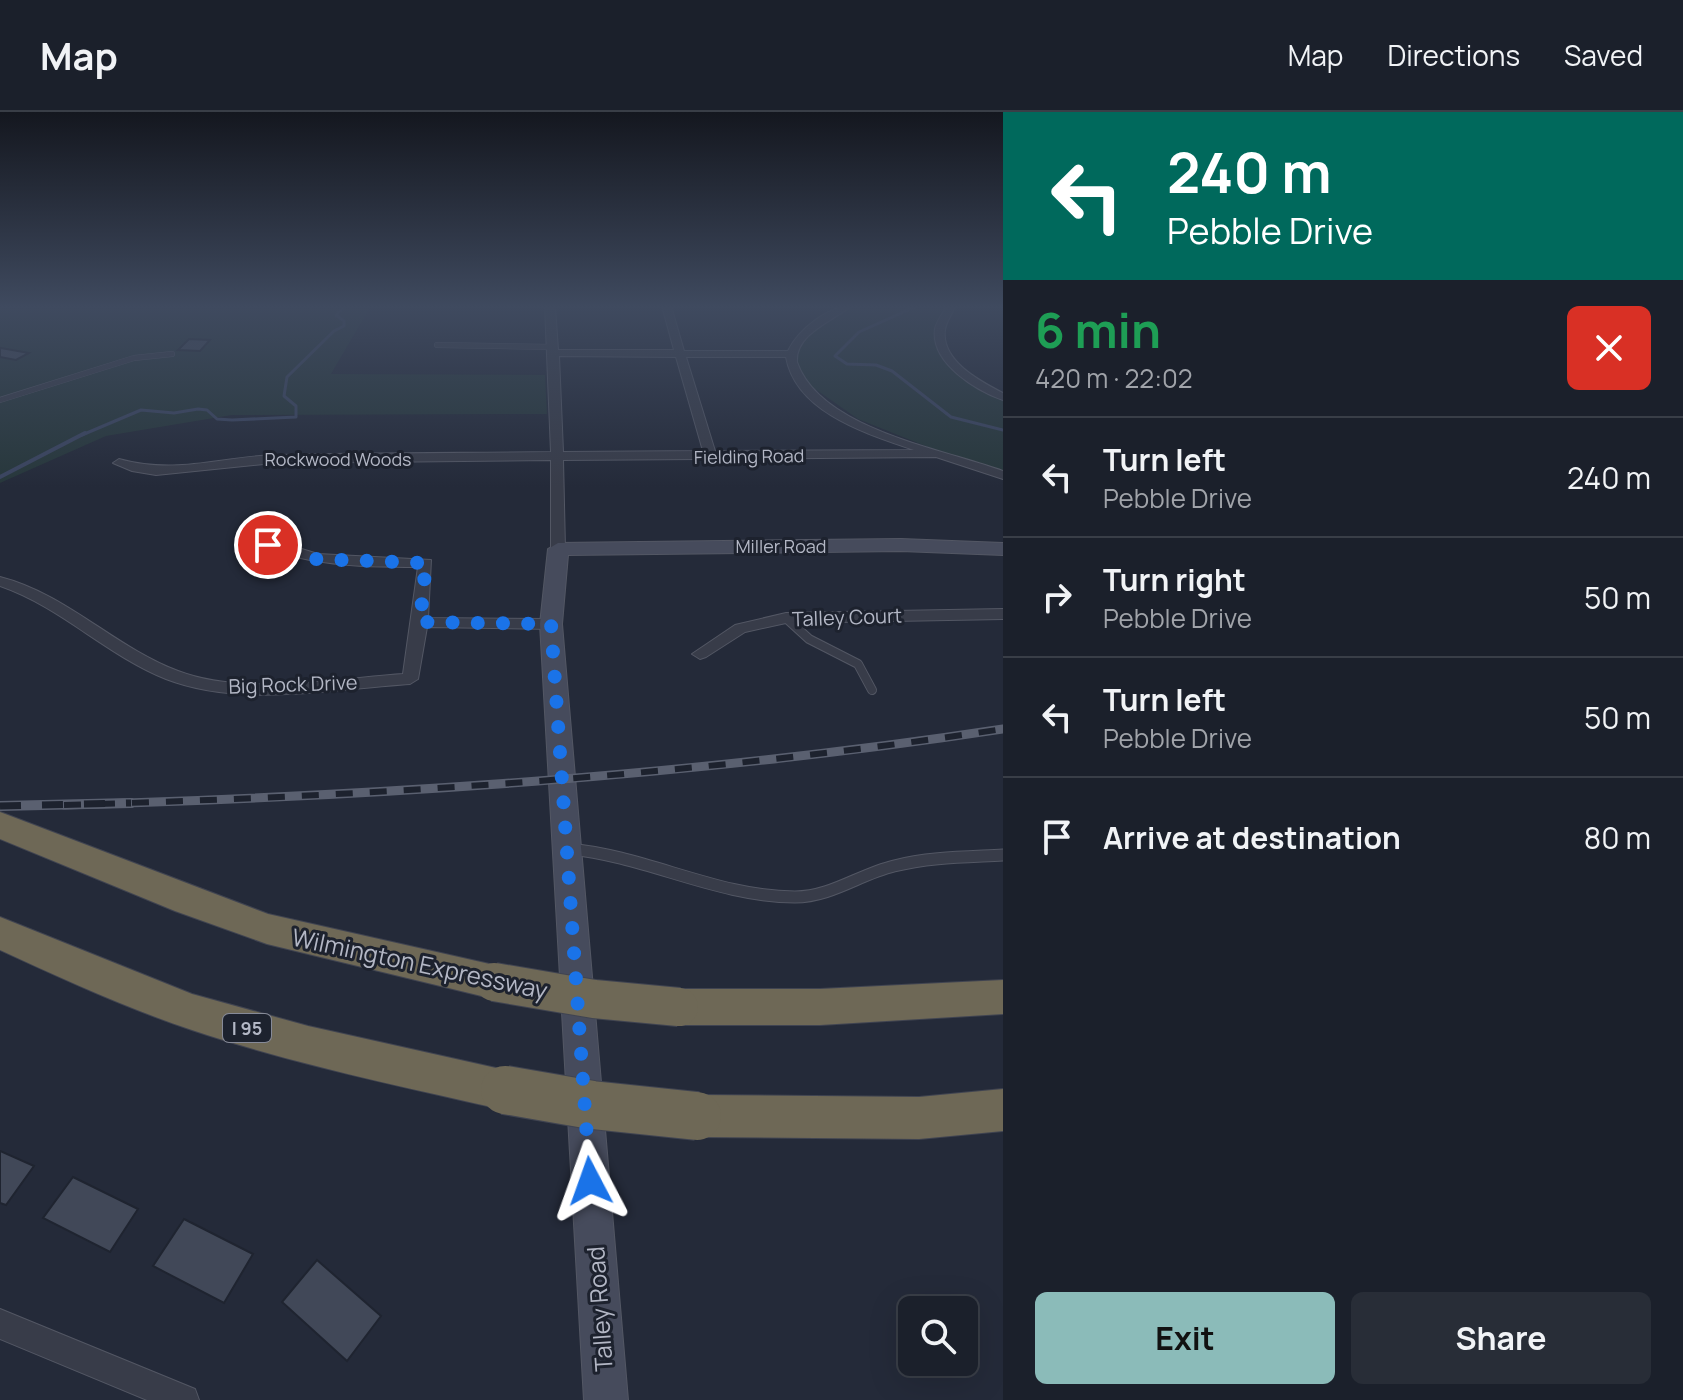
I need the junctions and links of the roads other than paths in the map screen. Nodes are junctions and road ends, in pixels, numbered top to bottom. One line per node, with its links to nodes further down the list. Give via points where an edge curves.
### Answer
1 (108, 366): 7 (lane)
2 (554, 366): 10 (street)
3 (683, 366): 9 (street)
4 (795, 366): 8 (street, via 800,382 833,411)
5 (958, 366): 6 (street)
6 (1003, 397)
7 (0, 400)
8 (939, 453): 9 (street, Fielding Road); 12 (street)
9 (710, 456): 10 (street, Fielding Road)
10 (559, 458): 11 (street, Rockwood Woods, via 271,459 159,471); 14 (street)
11 (119, 463)
12 (1003, 475)
13 (256, 539): 19 (street, via 315,559 426,563)
14 (558, 549): 15 (street, Miller Road); 20 (street, Talley Road)
15 (1003, 549)
16 (0, 581): 19 (street, Big Rock Drive, via 25,590 171,674 203,685 410,679)
17 (1003, 614): 18 (street, Talley Court)
18 (786, 618): 21 (street, Talley Court, via 740,628); 22 (lane, via 809,639 858,664)
19 (420, 622): 20 (street)
20 (551, 624): 24 (street, Talley Road)
21 (700, 654)
22 (872, 690)
23 (0, 825): 27 (highway, Wilmington Expressway, bridge, via 267,929 494,982 679,1007 820,1007)
24 (565, 849): 25 (lane, via 626,855 742,890 792,897 814,896 910,862); 31 (street, Talley Road)
25 (1003, 855)
26 (0, 933): 28 (highway, I 95, bridge, via 191,1011 505,1090 697,1116 919,1118)
27 (1003, 997)
28 (1003, 1110)
29 (0, 1324): 30 (street)
30 (184, 1400)
31 (606, 1400)

